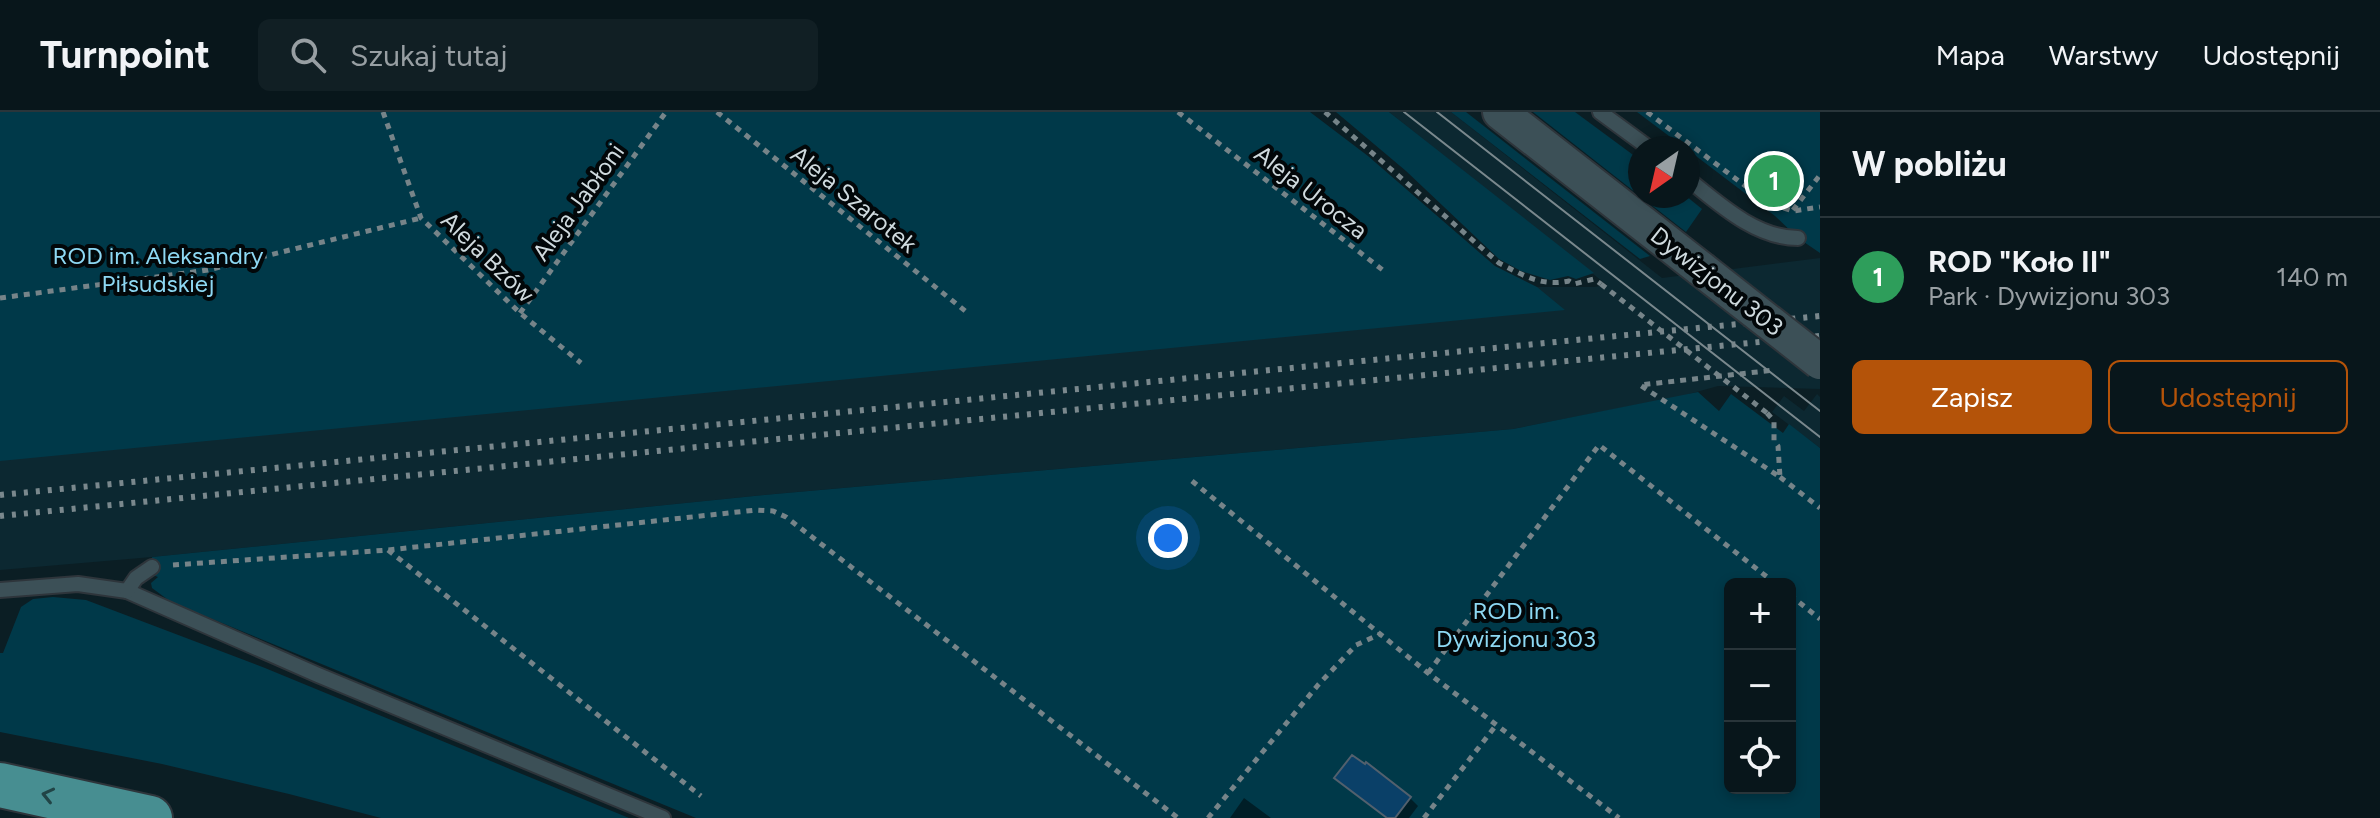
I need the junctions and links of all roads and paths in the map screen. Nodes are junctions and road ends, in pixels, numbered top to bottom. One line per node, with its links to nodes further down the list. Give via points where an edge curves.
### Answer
1 (383, 112): 14 (path, Aleja Bzów)
2 (666, 112): 18 (path, Aleja Jabłoni)
3 (717, 112): 19 (path, Aleja Szarotek)
4 (1178, 112): 16 (path, Aleja Urocza)
5 (1325, 112): 22 (path, bridge, via 1499,263 1552,285 1594,279 1767,413 1774,421)
6 (1500, 112): 21 (street, Dywizjonu 303, bridge, via 1701,269)
7 (1600, 112): 9 (lane)
8 (1647, 112): 13 (path, via 1768,203)
9 (1633, 136)
10 (1820, 175): 13 (path)
11 (1700, 189): 15 (lane, via 1750,224 1782,238)
12 (1820, 207): 13 (path)
13 (1793, 211)
14 (421, 218): 17 (path, via 208,270); 18 (path, Aleja Bzów)
15 (1798, 238)
16 (1384, 271)
17 (0, 298)
18 (520, 313): 20 (path, Aleja Bzów)
19 (969, 314)
20 (581, 363)
21 (1805, 365): 22 (path, via 1640,385)
22 (1780, 477): 24 (path)
23 (1192, 481): 32 (path)
24 (1820, 508)
25 (388, 550): 26 (path); 36 (path); 39 (path, via 773,511)
26 (152, 567): 29 (lane)
27 (1768, 578): 33 (path, via 1599,445)
28 (0, 590): 29 (lane, via 78,584)
29 (127, 591): 38 (lane)
30 (1796, 600): 31 (path)
31 (1820, 619)
32 (1380, 634): 33 (path); 40 (path, via 1356,645 1318,685)
33 (1428, 673): 34 (path)
34 (1497, 724): 41 (path); 42 (path)
35 (0, 785): 37 (highway, one-way to 35)
36 (701, 796)
37 (150, 818)
38 (663, 818)
39 (1178, 818)
40 (1208, 818)
41 (1424, 818)
42 (1619, 818)

